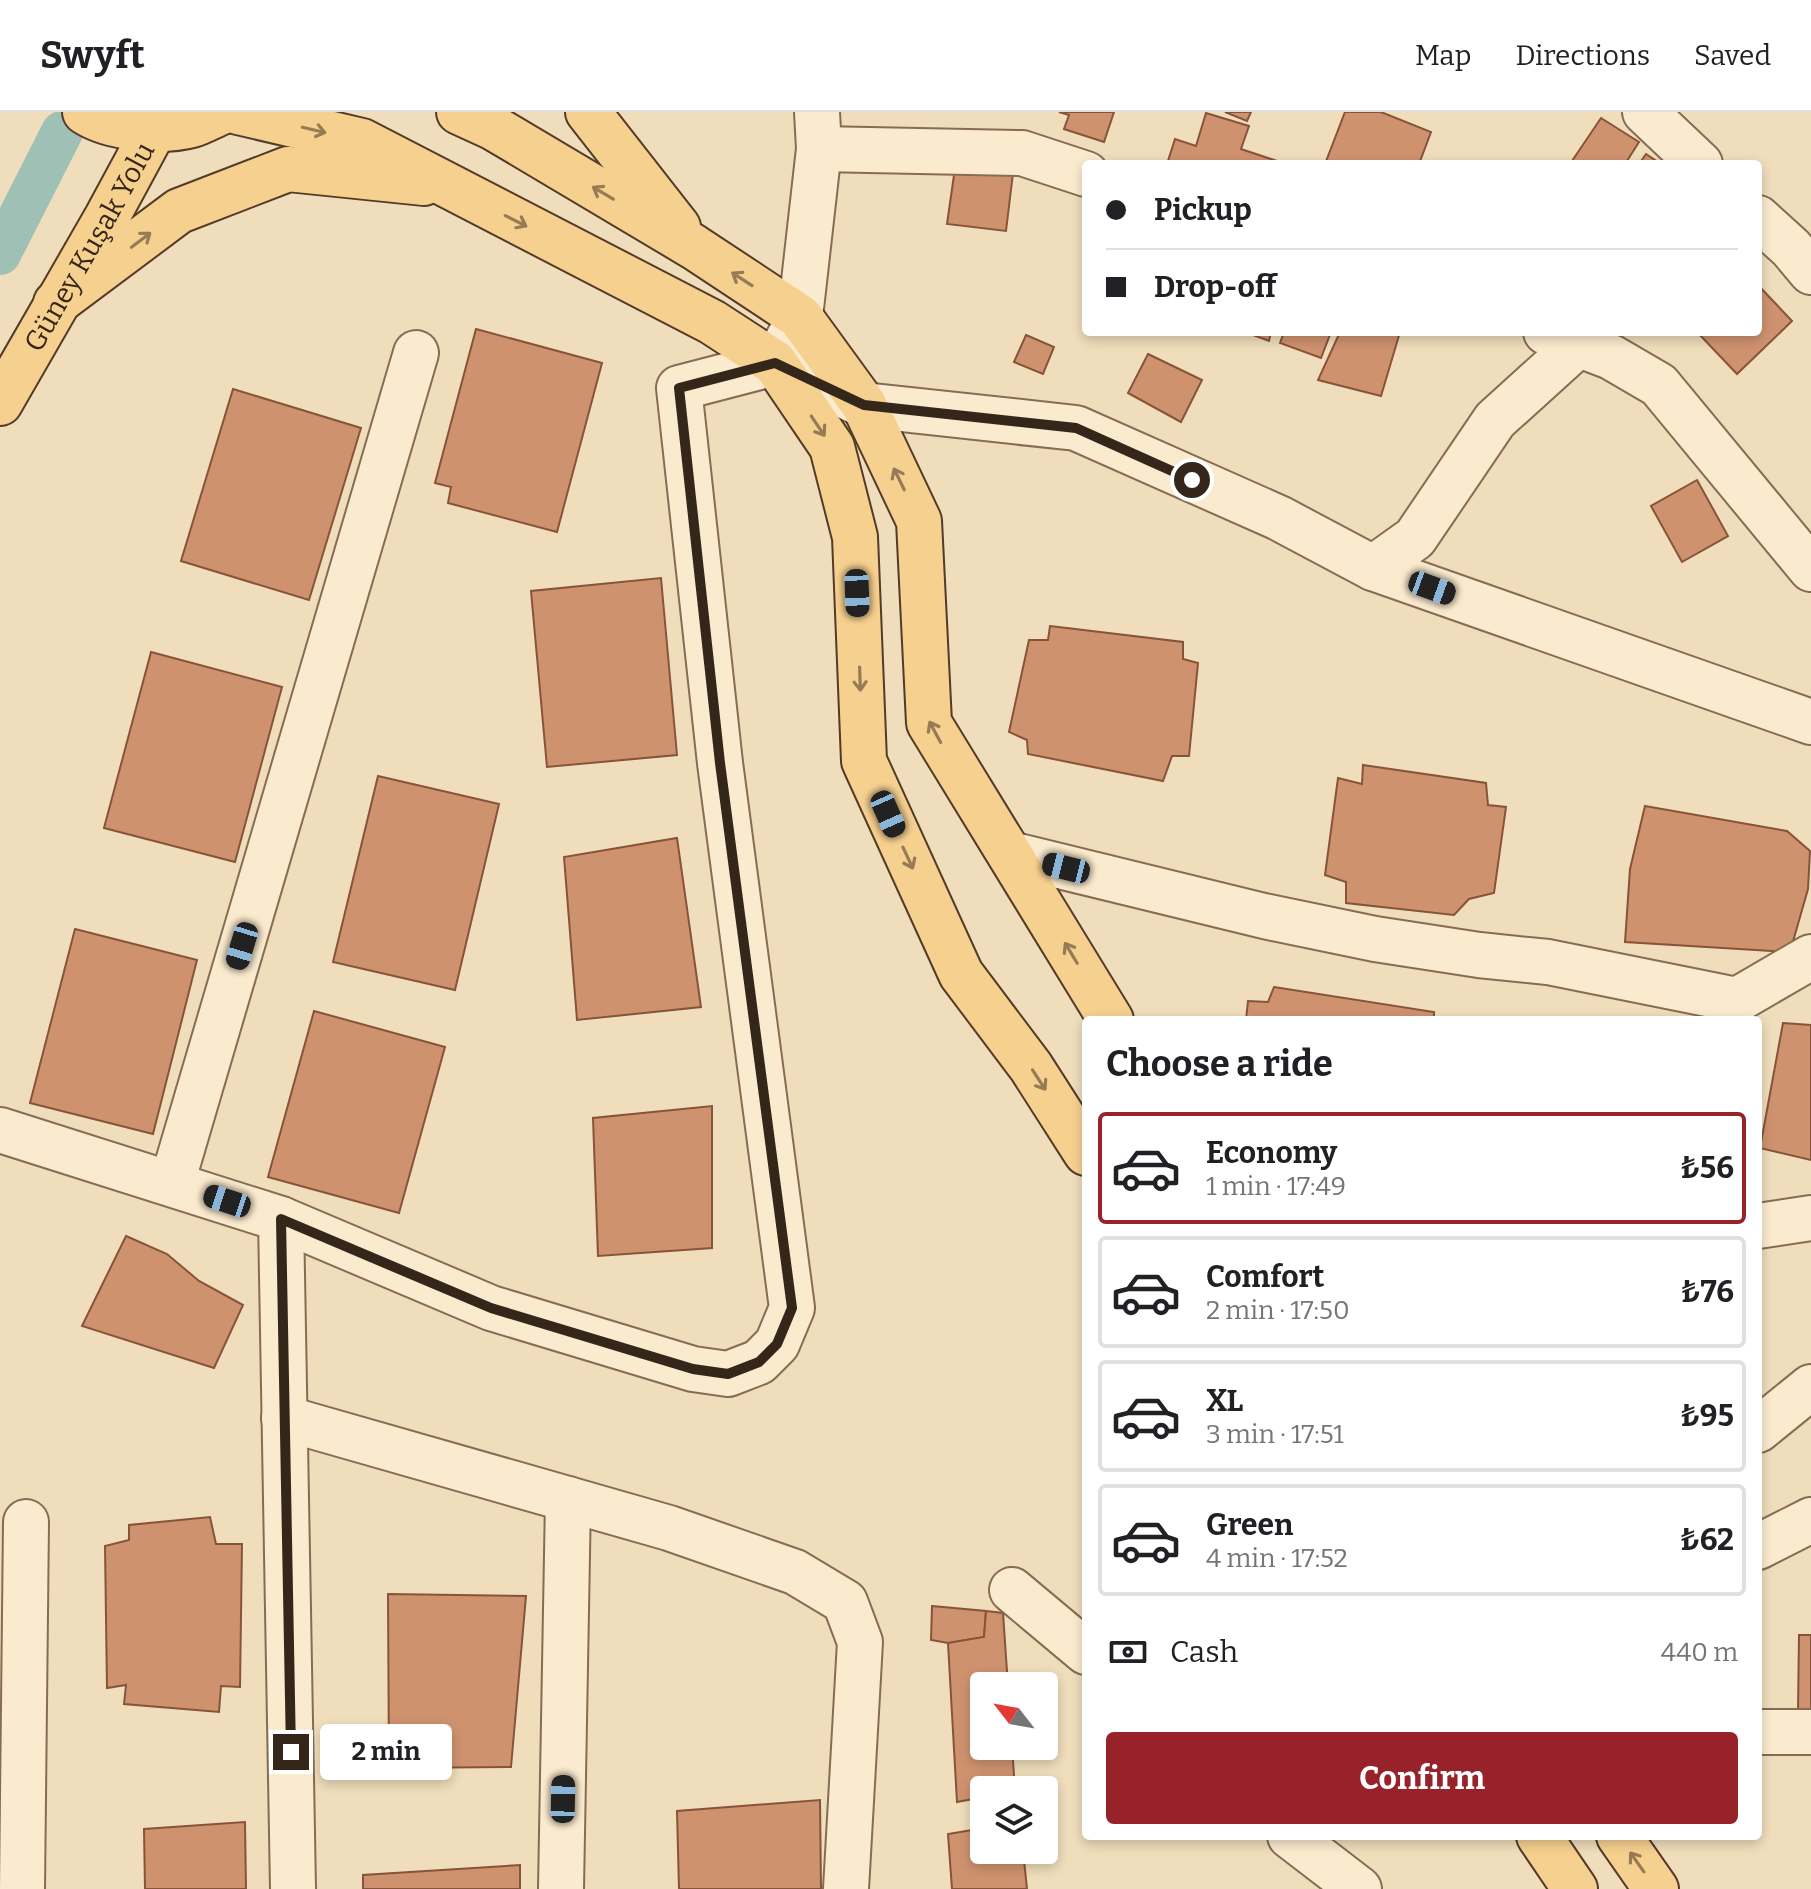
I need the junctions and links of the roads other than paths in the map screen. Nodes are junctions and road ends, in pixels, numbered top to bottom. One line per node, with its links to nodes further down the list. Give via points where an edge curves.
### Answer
1 (85, 112): 7 (main road)
2 (222, 112): 7 (main road, via 192,125)
3 (238, 112): 11 (main road, one-way to 11, via 362,141)
4 (459, 112): 13 (main road, one-way to 4)
5 (588, 112): 13 (main road)
6 (1645, 112): 9 (street)
7 (154, 130): 15 (main road, Güney Kuşak Yolu)
8 (818, 131): 10 (street, via 1022,153); 16 (street)
9 (1696, 160)
10 (1082, 173)
11 (446, 185): 15 (main road, one-way to 11, via 179,211 288,169); 19 (main road, one-way to 19, via 712,322)
12 (1762, 222): 14 (street)
13 (694, 247): 16 (main road, one-way to 13)
14 (1811, 272)
15 (56, 303): 20 (main road, Güney Kuşak Yolu)
16 (800, 317): 19 (street); 21 (main road)
17 (1562, 338): 22 (street, via 1495,420 1415,538); 23 (street, via 1611,357 1659,385)
18 (416, 353): 30 (street)
19 (775, 363): 21 (street); 29 (main road, one-way to 29, via 832,447 855,537 864,761 961,974); 32 (street, via 679,388 720,763 792,1308 777,1344 759,1362 728,1374 693,1369 491,1308)
20 (0, 403)
21 (864, 405): 22 (street, via 1076,428 1279,518); 25 (main road, one-way to 21, via 929,723 919,521)
22 (1373, 568): 24 (street)
23 (1811, 569)
24 (1811, 722)
25 (1010, 854): 26 (street, via 1361,936 1548,962 1737,1000); 27 (main road, one-way to 25)
26 (1811, 957)
27 (1109, 1016)
28 (0, 1130): 30 (street)
29 (1082, 1147)
30 (172, 1183): 32 (street)
31 (1811, 1218): 33 (street)
32 (281, 1219): 35 (street)
33 (1762, 1225)
34 (1811, 1387): 36 (street)
35 (284, 1418): 37 (street); 49 (street)
36 (1762, 1427)
37 (568, 1499): 50 (street); 51 (street, via 795,1572 845,1602 860,1642)
38 (1811, 1520): 40 (street)
39 (26, 1522): 48 (street)
40 (1762, 1545)
41 (1012, 1590): 42 (street)
42 (1082, 1649)
43 (1762, 1732): 44 (street)
44 (1811, 1732)
45 (1295, 1840): 52 (street)
46 (1542, 1840): 53 (main road)
47 (1622, 1840): 54 (main road, one-way to 47)
48 (22, 1889)
49 (293, 1889)
50 (561, 1889)
51 (846, 1889)
52 (1359, 1889)
53 (1575, 1889)
54 (1656, 1889)

